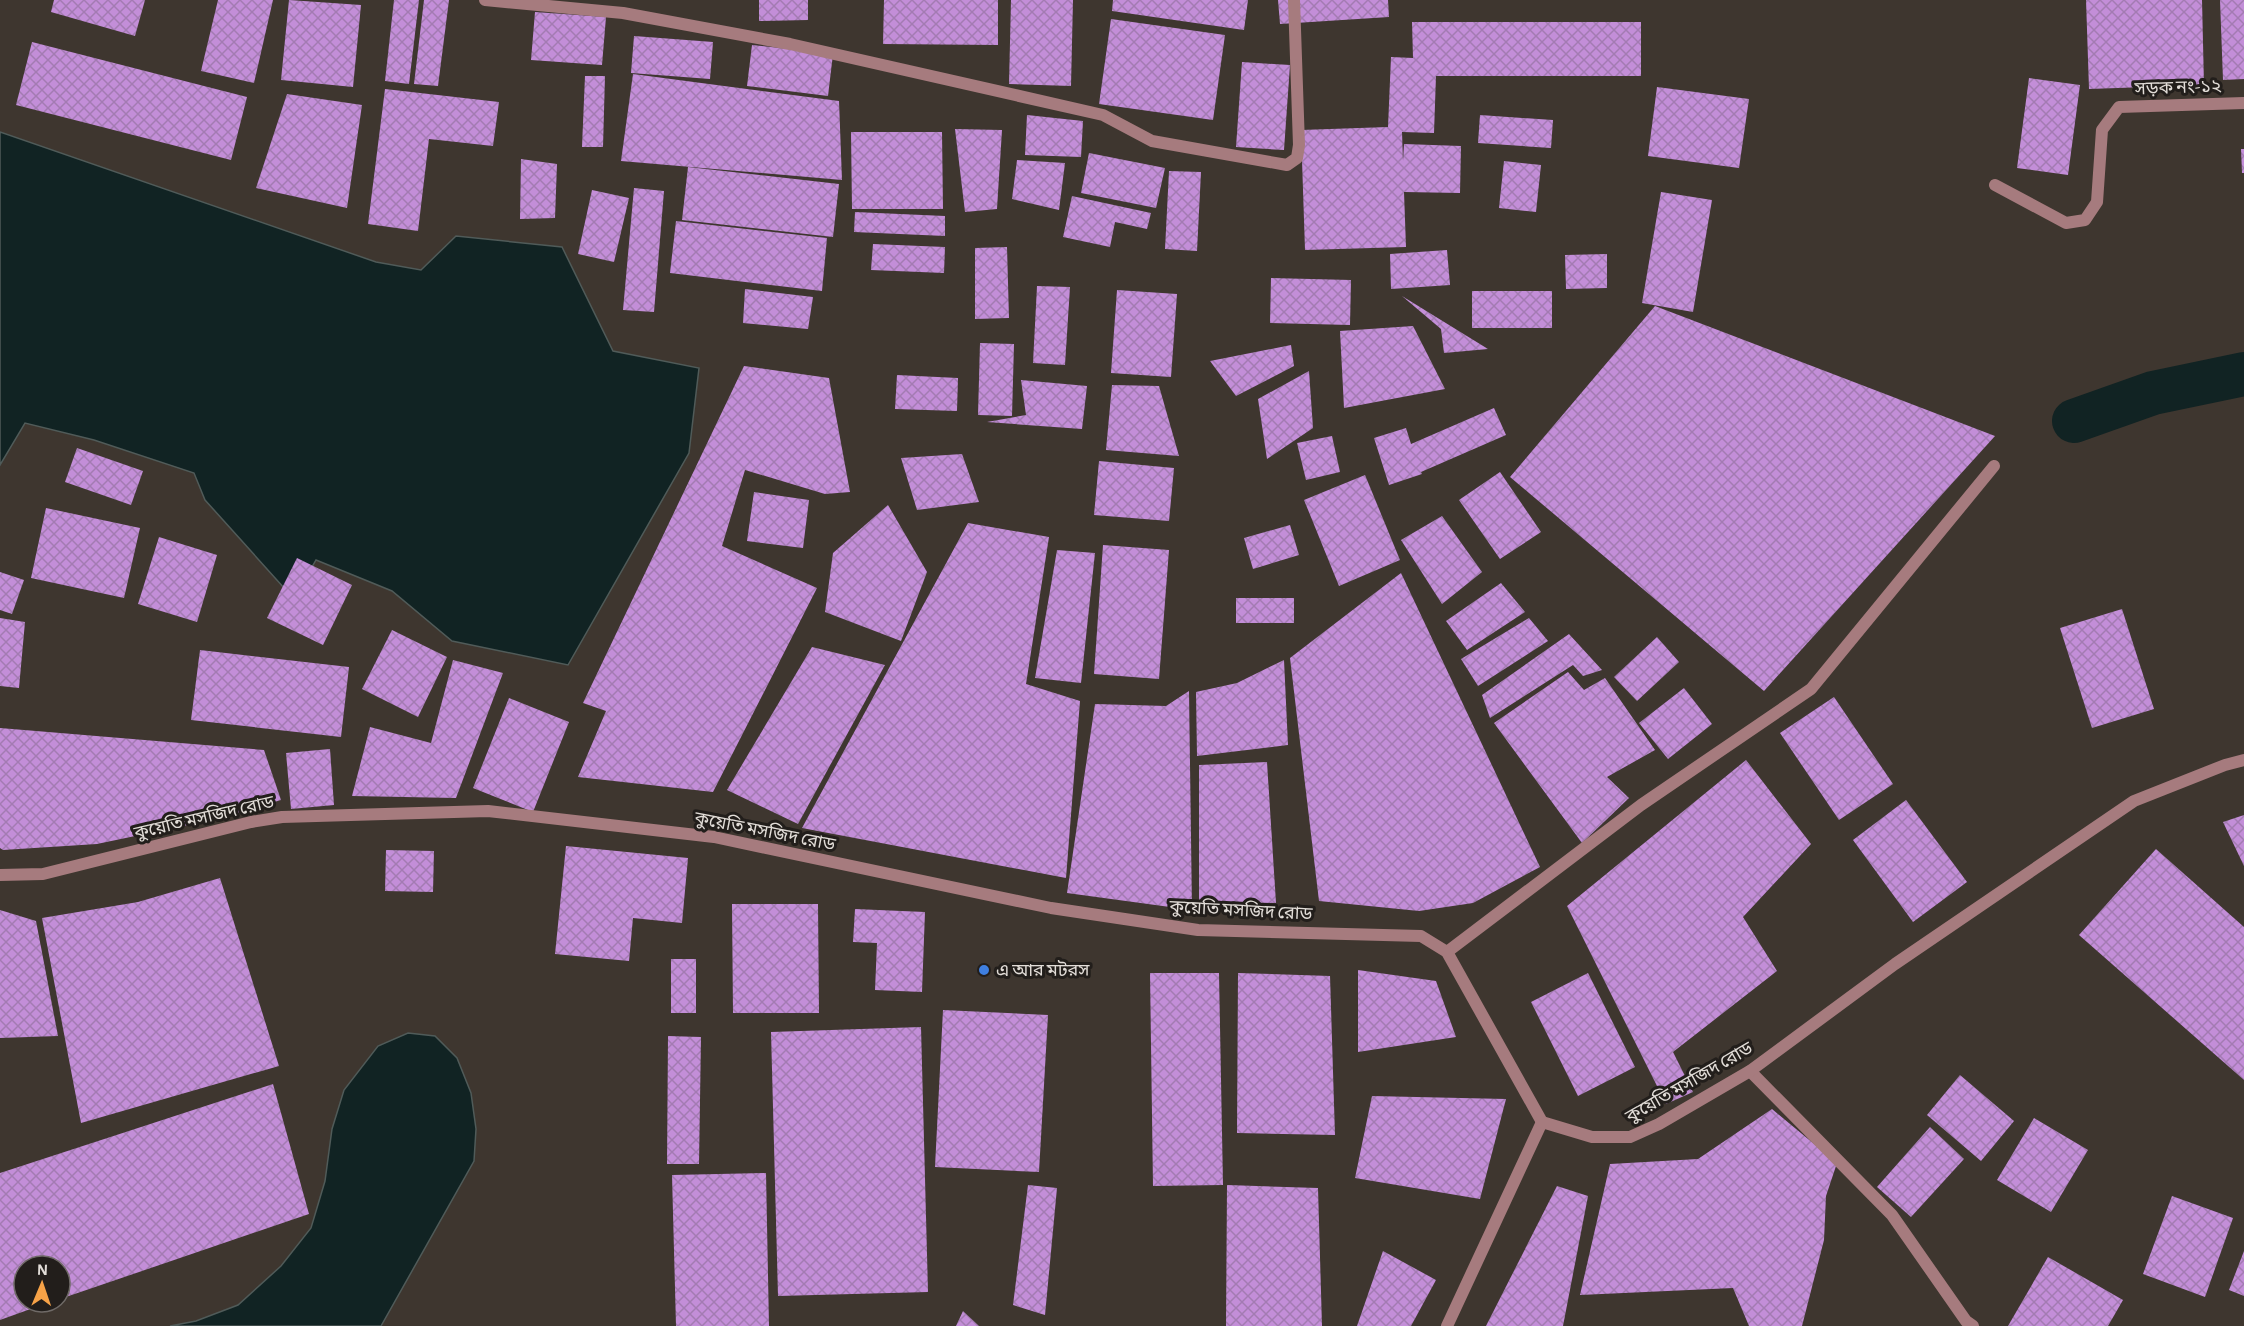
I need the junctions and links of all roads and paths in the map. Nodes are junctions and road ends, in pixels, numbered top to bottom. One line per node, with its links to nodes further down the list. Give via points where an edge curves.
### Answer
1 (485, 0): 2 (street, via 622,13 790,44 1103,114 1152,141 1287,165 1297,158 1299,145)
2 (1294, 0)
3 (2244, 103): 4 (street, সড়ক নং-১২, via 2120,107 2102,130 2097,202 2085,220 2066,223)
4 (1995, 185)
5 (1994, 466): 8 (street, via 1810,689 1641,805)
6 (2244, 760): 9 (street, কুয়েতি মসজিদ রোড, via 2134,801 1894,964)
7 (0, 875): 8 (street, কুয়েতি মসজিদ রোড, via 43,874 282,817 488,811 714,837 1051,908 1198,930 1421,936)
8 (1447, 952): 10 (street, কুয়েতি মসজিদ রোড)
9 (1750, 1071): 10 (street, কুয়েতি মসজিদ রোড, via 1630,1137 1592,1137); 12 (street, via 1892,1215)
10 (1542, 1122): 11 (street)
11 (1447, 1326)
12 (1973, 1326)

